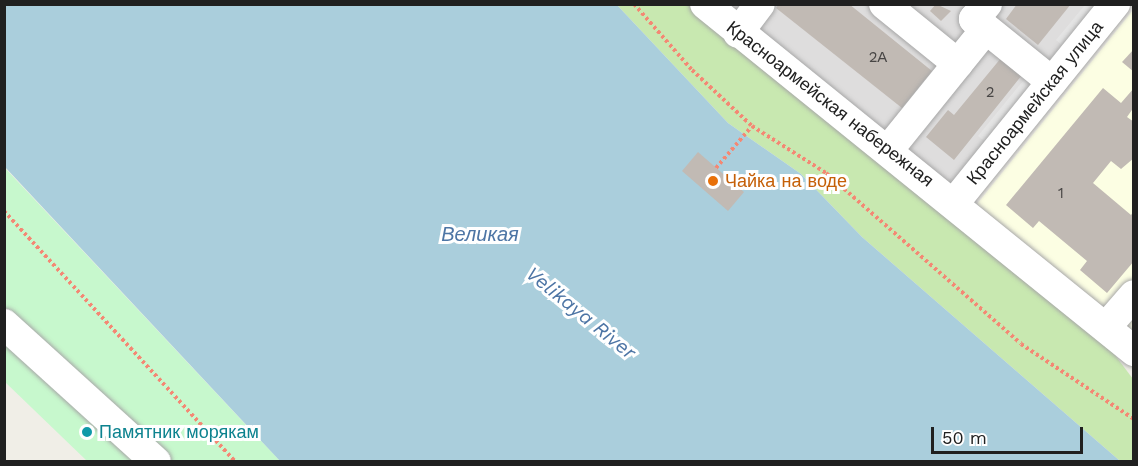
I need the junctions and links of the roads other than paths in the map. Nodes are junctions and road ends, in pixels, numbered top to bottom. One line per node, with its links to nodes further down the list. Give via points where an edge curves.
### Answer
1 (705, 4): 6 (street, Красноармейская набережная)
2 (760, 4): 6 (street)
3 (1115, 4): 8 (street, Красноармейская улица)
4 (898, 8): 7 (street)
5 (986, 17): 7 (street); 8 (street)
6 (738, 33): 9 (street, Красноармейская набережная)
7 (958, 64): 9 (street)
8 (1052, 82): 10 (street, Красноармейская улица)
9 (889, 149): 10 (street, Красноармейская набережная)
10 (955, 202): 13 (street, Красноармейская набережная)
11 (1134, 296): 13 (street)
12 (4, 324): 15 (street)
13 (1107, 326): 14 (street, Красноармейская набережная)
14 (1134, 351)
15 (156, 462)

